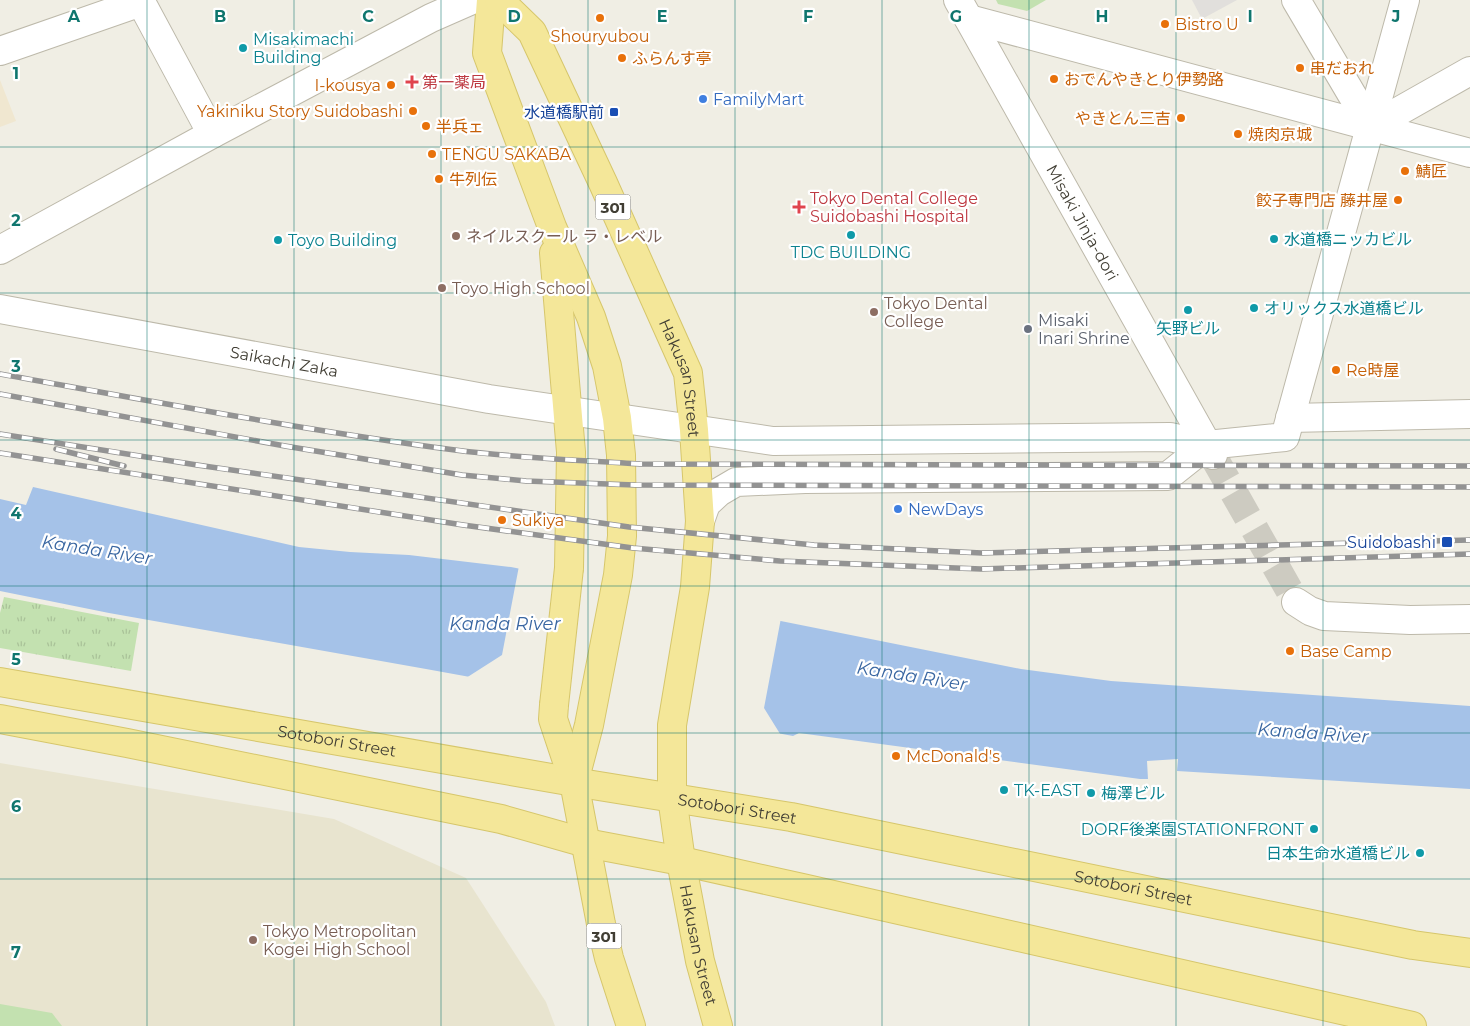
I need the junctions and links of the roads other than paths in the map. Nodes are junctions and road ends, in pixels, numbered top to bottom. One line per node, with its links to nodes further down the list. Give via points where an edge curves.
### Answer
1 (472, 0): 11 (street, via 431,18)
2 (491, 0): 13 (main road, 301, via 487,52)
3 (499, 0): 20 (main road, Hakusan Street / 301, via 532,32 602,183 688,373)
4 (1296, 0): 10 (street)
5 (1405, 0): 10 (street)
6 (140, 1): 8 (street); 11 (street)
7 (964, 9): 10 (street); 22 (street, Misaki Jinja-dori)
8 (0, 51)
9 (1470, 71): 10 (street)
10 (1371, 127): 12 (street); 19 (street)
11 (212, 134): 14 (street)
12 (1470, 153)
13 (552, 227): 16 (main road); 18 (main road, 301, via 591,316 607,366)
14 (0, 250)
15 (0, 309): 16 (street, Saikachi Zaka)
16 (569, 411): 18 (street, Saikachi Zaka); 29 (main road, bridge, via 569,568 553,719)
17 (1470, 414): 19 (street)
18 (617, 418): 20 (street, Saikachi Zaka); 29 (main road, 301, via 622,536 618,575 592,712)
19 (1290, 418): 22 (street, via 1285,437)
20 (694, 430): 21 (street, Saikachi Zaka, via 772,441); 24 (main road, Hakusan Street / 301)
21 (804, 441): 22 (street, Saikachi Zaka, via 1170,437); 23 (street)
22 (1210, 451): 23 (street, via 1168,476)
23 (805, 479): 24 (street, via 736,482 706,504)
24 (700, 521): 30 (main road, Hakusan Street / 301, via 695,588 672,725)
25 (1296, 602): 26 (street, via 1324,616)
26 (1470, 619)
27 (0, 682): 29 (main road, Sotobori Street)
28 (0, 719): 31 (main road, via 501,820)
29 (574, 782): 30 (main road, Sotobori Street); 31 (main road, 301)
30 (672, 797): 32 (main road, 301); 33 (main road, Sotobori Street, via 791,816 1412,945)
31 (586, 843): 32 (main road); 34 (main road, 301, via 609,958)
32 (681, 862): 35 (main road, Hakusan Street / 301, via 700,962); 36 (main road)
33 (1470, 953)
34 (631, 1026)
35 (718, 1026)
36 (1412, 1026)

